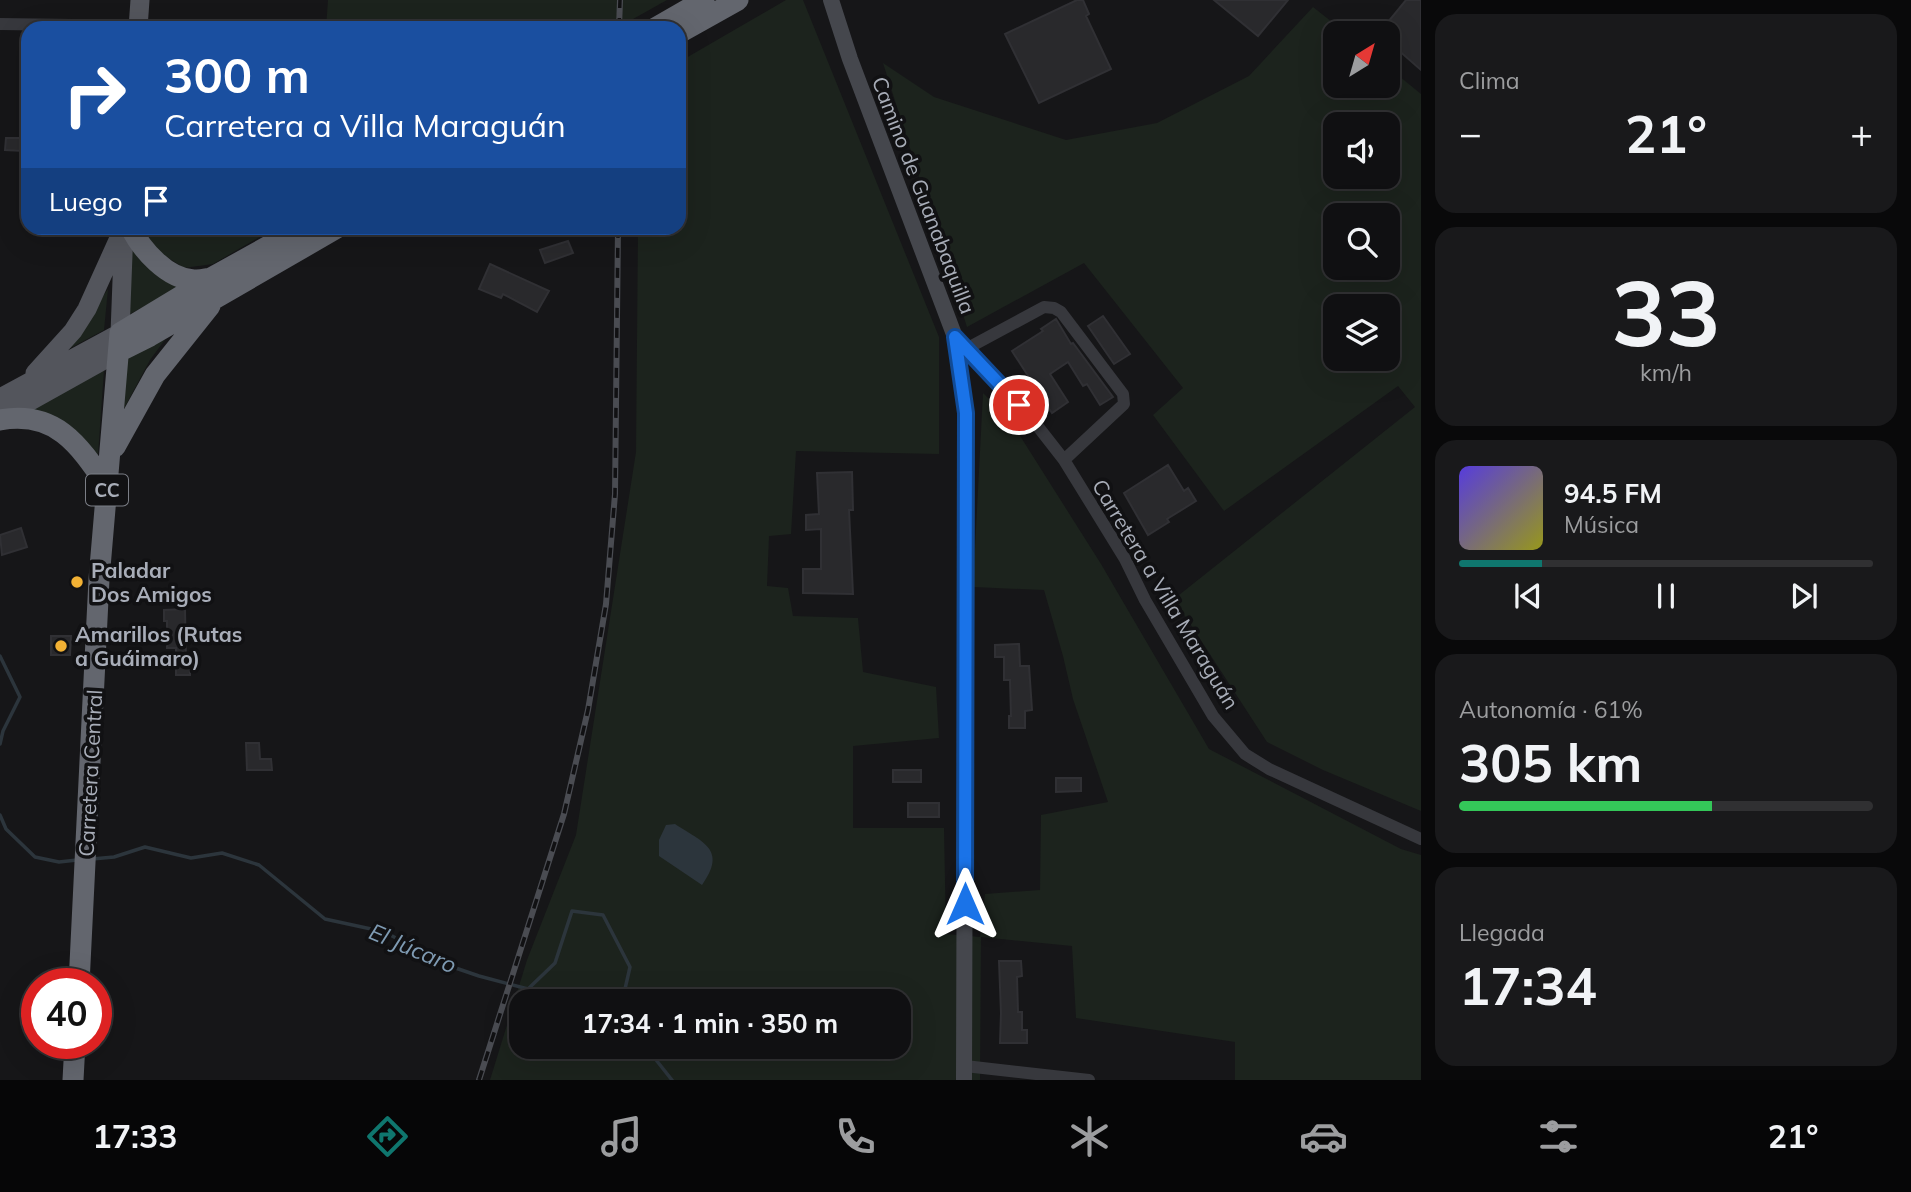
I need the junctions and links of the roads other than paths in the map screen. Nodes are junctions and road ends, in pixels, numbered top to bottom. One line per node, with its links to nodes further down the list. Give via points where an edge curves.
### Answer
1 (140, 0): 5 (main road)
2 (704, 0): 6 (highway)
3 (738, 0): 9 (highway)
4 (831, 0): 16 (street, Camino de Guanabaquilla)
5 (138, 21)
6 (667, 21)
7 (0, 24): 8 (street)
8 (21, 24)
9 (686, 29)
10 (123, 235): 19 (main road, via 80,320)
11 (126, 235): 17 (main road, Carretera Central / CC)
12 (132, 235): 15 (highway, via 172,273)
13 (291, 235): 15 (highway)
14 (322, 235): 15 (highway)
15 (214, 287): 17 (highway); 22 (highway, via 155,374)
16 (955, 337): 18 (street, Carretera a Villa Maraguán); 28 (street, Camino de Guanabaquilla, via 966,413)
17 (120, 342): 19 (main road); 21 (main road); 22 (highway, Carretera Central / CC)
18 (966, 349): 23 (street, Carretera a Villa Maraguán, via 1032,419); 23 (street, via 1044,307 1061,312 1123,394 1124,404)
19 (22, 386): 20 (main road)
20 (0, 398)
21 (0, 419): 24 (highway, via 38,420 59,430 81,448)
22 (110, 455): 24 (highway, Carretera Central / CC)
23 (1063, 460): 25 (street, Carretera a Villa Maraguán, via 1213,716 1245,754)
24 (107, 486): 26 (highway, Carretera Central / CC)
25 (1421, 839)
26 (80, 968)
27 (74, 1059): 29 (highway)
28 (965, 1073): 30 (street)
29 (73, 1080)
30 (1089, 1080)

